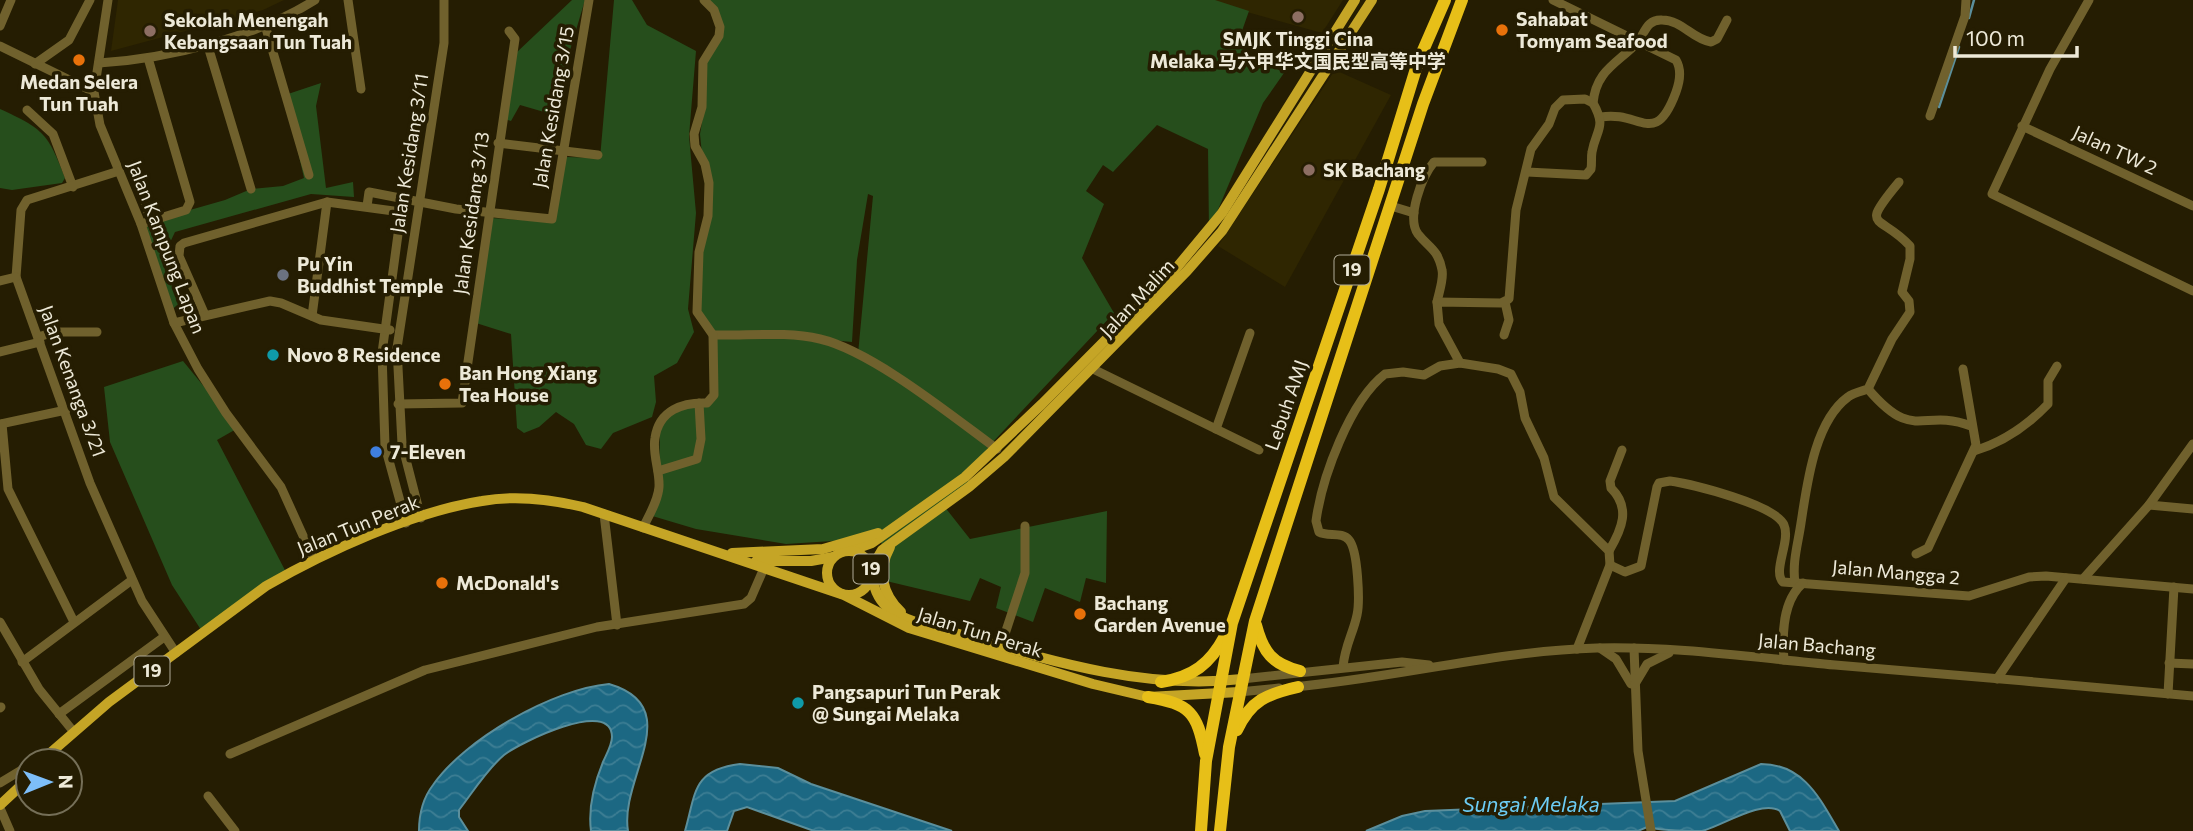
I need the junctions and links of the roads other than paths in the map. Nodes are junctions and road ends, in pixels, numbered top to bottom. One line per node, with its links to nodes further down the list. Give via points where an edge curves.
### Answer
1 (11, 0): 19 (street)
2 (90, 0): 26 (street, via 69,40)
3 (108, 0): 25 (street, Jalan Kampung Lapan)
4 (315, 0): 18 (street)
5 (348, 0): 27 (street)
6 (444, 0): 46 (street, Jalan Kesidang 3/11, via 444,43)
7 (589, 0): 35 (street, Jalan Kesidang 3/15)
8 (704, 0): 66 (street, via 714,10 720,27 703,62 702,107 694,134 709,183 708,216 699,252 697,312)
9 (1355, 0): 82 (main road, Jalan Malim / 19, via 1209,231)
10 (1372, 0): 72 (main road, Jalan Malim / 19, via 1222,231)
11 (1445, 0): 117 (highway, Lebuh AMJ / 19, via 1418,62)
12 (1462, 0): 48 (highway, Lebuh AMJ / 19)
13 (1553, 0): 22 (street)
14 (1960, 0): 15 (street)
15 (1966, 0): 31 (street, via 1965,16)
16 (2086, 1): 33 (street)
17 (1727, 20): 22 (street, via 1711,42 1662,20 1647,25)
18 (265, 25): 21 (street); 41 (street)
19 (0, 26)
20 (509, 31): 34 (street, Jalan Kesidang 3/13, via 515,39)
21 (207, 43): 24 (street); 44 (street)
22 (1637, 43): 29 (street, via 1604,70); 32 (street, via 1680,66 1668,113 1640,125 1621,117)
23 (0, 46): 26 (street)
24 (148, 58): 25 (street); 52 (street, via 190,207)
25 (99, 63): 28 (street, Jalan Kampung Lapan)
26 (35, 64): 28 (street)
27 (361, 89)
28 (94, 92): 39 (street, Jalan Kampung Lapan, via 100,125)
29 (1593, 103): 32 (street); 40 (street, via 1574,98 1555,108 1531,149)
30 (27, 110): 43 (street, via 53,134)
31 (1930, 116)
32 (1601, 117): 40 (street, via 1586,175)
33 (2022, 126): 49 (street, Jalan TW 2); 56 (street, via 1992,188 1995,198)
34 (498, 143): 35 (street); 50 (street, Jalan Kesidang 3/13)
35 (562, 151): 36 (street); 50 (street, Jalan Kesidang 3/15, via 552,219)
36 (598, 155)
37 (1482, 162): 51 (street, via 1433,162)
38 (133, 164): 52 (street)
39 (119, 171): 43 (street, Jalan Kenanga 3/21); 53 (street, Jalan Kampung Lapan)
40 (1527, 172): 58 (street, via 1516,210 1511,293)
41 (309, 175)
42 (1899, 182): 74 (street, via 1875,215 1881,226 1910,246 1902,292 1910,312)
43 (73, 187): 54 (street, Jalan Kenanga 3/21, via 23,204)
44 (251, 189)
45 (327, 202): 47 (street); 59 (street, via 180,246 179,256); 60 (street)
46 (420, 202): 47 (street, via 369,192); 50 (street); 63 (street, Jalan Kesidang 3/11)
47 (367, 206): 62 (street, via 401,212)
48 (1391, 206): 51 (street); 114 (highway, Lebuh AMJ / 19)
49 (2193, 206)
50 (489, 213): 76 (street, Jalan Kesidang 3/13, via 462,403)
51 (1414, 213): 57 (street, via 1419,236 1433,247 1444,273)
52 (151, 221): 53 (street)
53 (141, 224): 61 (street, Jalan Kampung Lapan)
54 (16, 277): 55 (street); 68 (street, Jalan Kenanga 3/21)
55 (0, 281)
56 (2193, 291)
57 (1437, 302): 58 (street); 70 (street, via 1439,324)
58 (1505, 302): 67 (street, via 1509,320)
59 (205, 315): 60 (street, via 270,301); 61 (street)
60 (312, 316): 62 (street)
61 (174, 323): 101 (street, Jalan Kampung Lapan, via 226,413 281,487)
62 (387, 329): 63 (street); 91 (street, via 383,353 385,446)
63 (399, 330): 76 (street, Jalan Kesidang 3/11)
64 (97, 331): 68 (street, via 55,332)
65 (1250, 333): 80 (street)
66 (713, 335): 75 (street, via 714,395 711,402); 82 (street, via 800,337 838,345 936,404)
67 (1504, 335)
68 (39, 339): 69 (street); 77 (street, Jalan Kenanga 3/21)
69 (0, 352)
70 (1460, 363): 98 (street, via 1511,374 1554,497); 131 (street, via 1424,375 1385,374 1346,425 1316,527 1324,534 1344,536 1355,554 1358,608)
71 (2057, 366): 85 (street, via 2048,381 2048,404 2033,420 2003,440)
72 (1093, 369): 80 (street); 95 (main road, Jalan Malim / 19, via 969,487)
73 (1963, 369): 79 (street)
74 (1868, 389): 79 (street, via 1884,408 1902,419); 109 (street, via 1848,397 1821,434 1807,480 1794,564)
75 (699, 403): 86 (street, via 671,409 660,425 655,439); 86 (street, via 697,459)
76 (398, 404): 90 (street, Jalan Kesidang 3/11, via 405,459)
77 (66, 410): 78 (street); 108 (street, Jalan Kenanga 3/21, via 90,483)
78 (1, 424): 116 (street, via 8,489)
79 (1971, 426): 85 (street, via 1977,438)
80 (1216, 429): 83 (street)
81 (2193, 444): 87 (street)
82 (997, 449): 93 (main road, Jalan Malim / 19)
83 (1259, 450)
84 (1622, 450): 98 (street, via 1610,481 1624,516)
85 (1974, 451): 99 (street, via 1928,548)
86 (658, 471): 94 (street, via 657,497)
87 (2149, 505): 88 (street); 107 (street)
88 (2193, 509)
89 (604, 514): 90 (main road, Jalan Tun Perak / 19, via 550,501 505,498); 94 (main road, Jalan Tun Perak / 19); 118 (street)
90 (421, 518): 91 (main road, Jalan Tun Perak / 19)
91 (407, 523): 101 (main road, Jalan Tun Perak / 19)
92 (1025, 526): 120 (street, via 1025,573)
93 (894, 527): 96 (main road, via 823,549 767,554); 97 (main road, Jalan Malim / 19)
94 (643, 528): 96 (main road, Jalan Tun Perak / 19)
95 (893, 542): 105 (main road, Jalan Malim / 19, via 877,556); 113 (main road, via 882,580 892,603)
96 (712, 551): 102 (main road, Jalan Tun Perak / 19)
97 (852, 551): 100 (main road, 19); 105 (main road, 19, via 863,556)
98 (1609, 551): 103 (street)
99 (1916, 554)
100 (833, 557): 102 (main road, Jalan Tun Perak / 19); 112 (main road, 19, via 827,576 833,589)
101 (314, 560): 125 (main road, Jalan Tun Perak / 19, via 266,586)
102 (743, 561): 104 (main road, Jalan Tun Perak / 19)
103 (1610, 565): 109 (street, via 1625,572 1642,566 1657,487 1670,481 1738,498 1775,513 1786,532 1780,579); 123 (street)
104 (764, 568): 112 (main road, Jalan Tun Perak / 19); 118 (street, via 744,604)
105 (871, 571): 112 (main road, 19, via 863,590); 113 (main road, Jalan Tun Perak, via 876,594 885,605)
106 (2066, 578): 107 (street, Jalan Mangga 2); 109 (street, Jalan Mangga 2, via 2029,577 1969,596); 133 (street)
107 (2083, 579): 110 (street, Jalan Mangga 2)
108 (132, 580): 116 (street); 119 (street, Jalan Kenanga 3/21)
109 (1799, 583): 126 (street, via 1787,611)
110 (2174, 587): 111 (street, Jalan Mangga 2); 128 (street)
111 (2193, 589)
112 (844, 595): 141 (main road, Jalan Tun Perak, via 909,628)
113 (912, 620): 120 (main road, Jalan Tun Perak)
114 (1255, 621): 132 (highway, via 1266,654); 135 (highway, Lebuh AMJ / 19)
115 (0, 622): 127 (street)
116 (74, 622): 127 (street)
117 (1232, 623): 134 (highway, via 1204,666 1180,679); 137 (highway, Lebuh AMJ / 19)
118 (617, 625): 146 (street, via 425,670)
119 (164, 637): 125 (street, Jalan Kenanga 3/21); 142 (street)
120 (1001, 646): 134 (main road, Jalan Tun Perak, via 1096,671)
121 (1600, 648): 122 (street, Jalan Bachang); 123 (street, Jalan Bachang); 138 (street, via 1622,666)
122 (1634, 648): 124 (street, Jalan Bachang); 138 (street)
123 (1577, 649): 130 (street, Jalan Bachang)
124 (1676, 651): 126 (street, Jalan Bachang); 138 (street, via 1647,664)
125 (176, 653): 143 (main road, Jalan Tun Perak / 19)
126 (1784, 660): 133 (street, Jalan Bachang)
127 (22, 662): 142 (street)
128 (2169, 663): 129 (street); 139 (street)
129 (2193, 664)
130 (1438, 665): 131 (street, Jalan Bachang, via 1402,662); 136 (street, Jalan Bachang)
131 (1343, 667): 132 (street, Jalan Bachang)
132 (1300, 671): 135 (street, Jalan Bachang)
133 (1997, 679): 139 (street, Jalan Bachang)
134 (1161, 682): 137 (main road, Jalan Tun Perak)
135 (1241, 685): 136 (street, Jalan Bachang); 137 (main road); 145 (highway, Lebuh AMJ / 19)
136 (1298, 687): 145 (highway, via 1252,704)
137 (1218, 688): 141 (main road, Jalan Tun Perak); 147 (highway, Lebuh AMJ / 19)
138 (1633, 689): 155 (street)
139 (2168, 694): 140 (street, Jalan Bachang)
140 (2193, 696)
141 (1148, 697): 147 (highway, via 1176,702 1191,712)
142 (59, 714): 143 (street)
143 (73, 732): 144 (main road, Jalan Tun Perak / 19)
144 (56, 747)
145 (1229, 747): 154 (highway, Lebuh AMJ / 19)
146 (230, 754)
147 (1206, 761): 153 (highway, Lebuh AMJ / 19)
148 (14, 793): 150 (main road)
149 (208, 796): 152 (street)
150 (0, 807): 151 (street)
151 (10, 831)
152 (235, 831)
153 (1201, 831)
154 (1220, 831)
155 (1651, 831)

